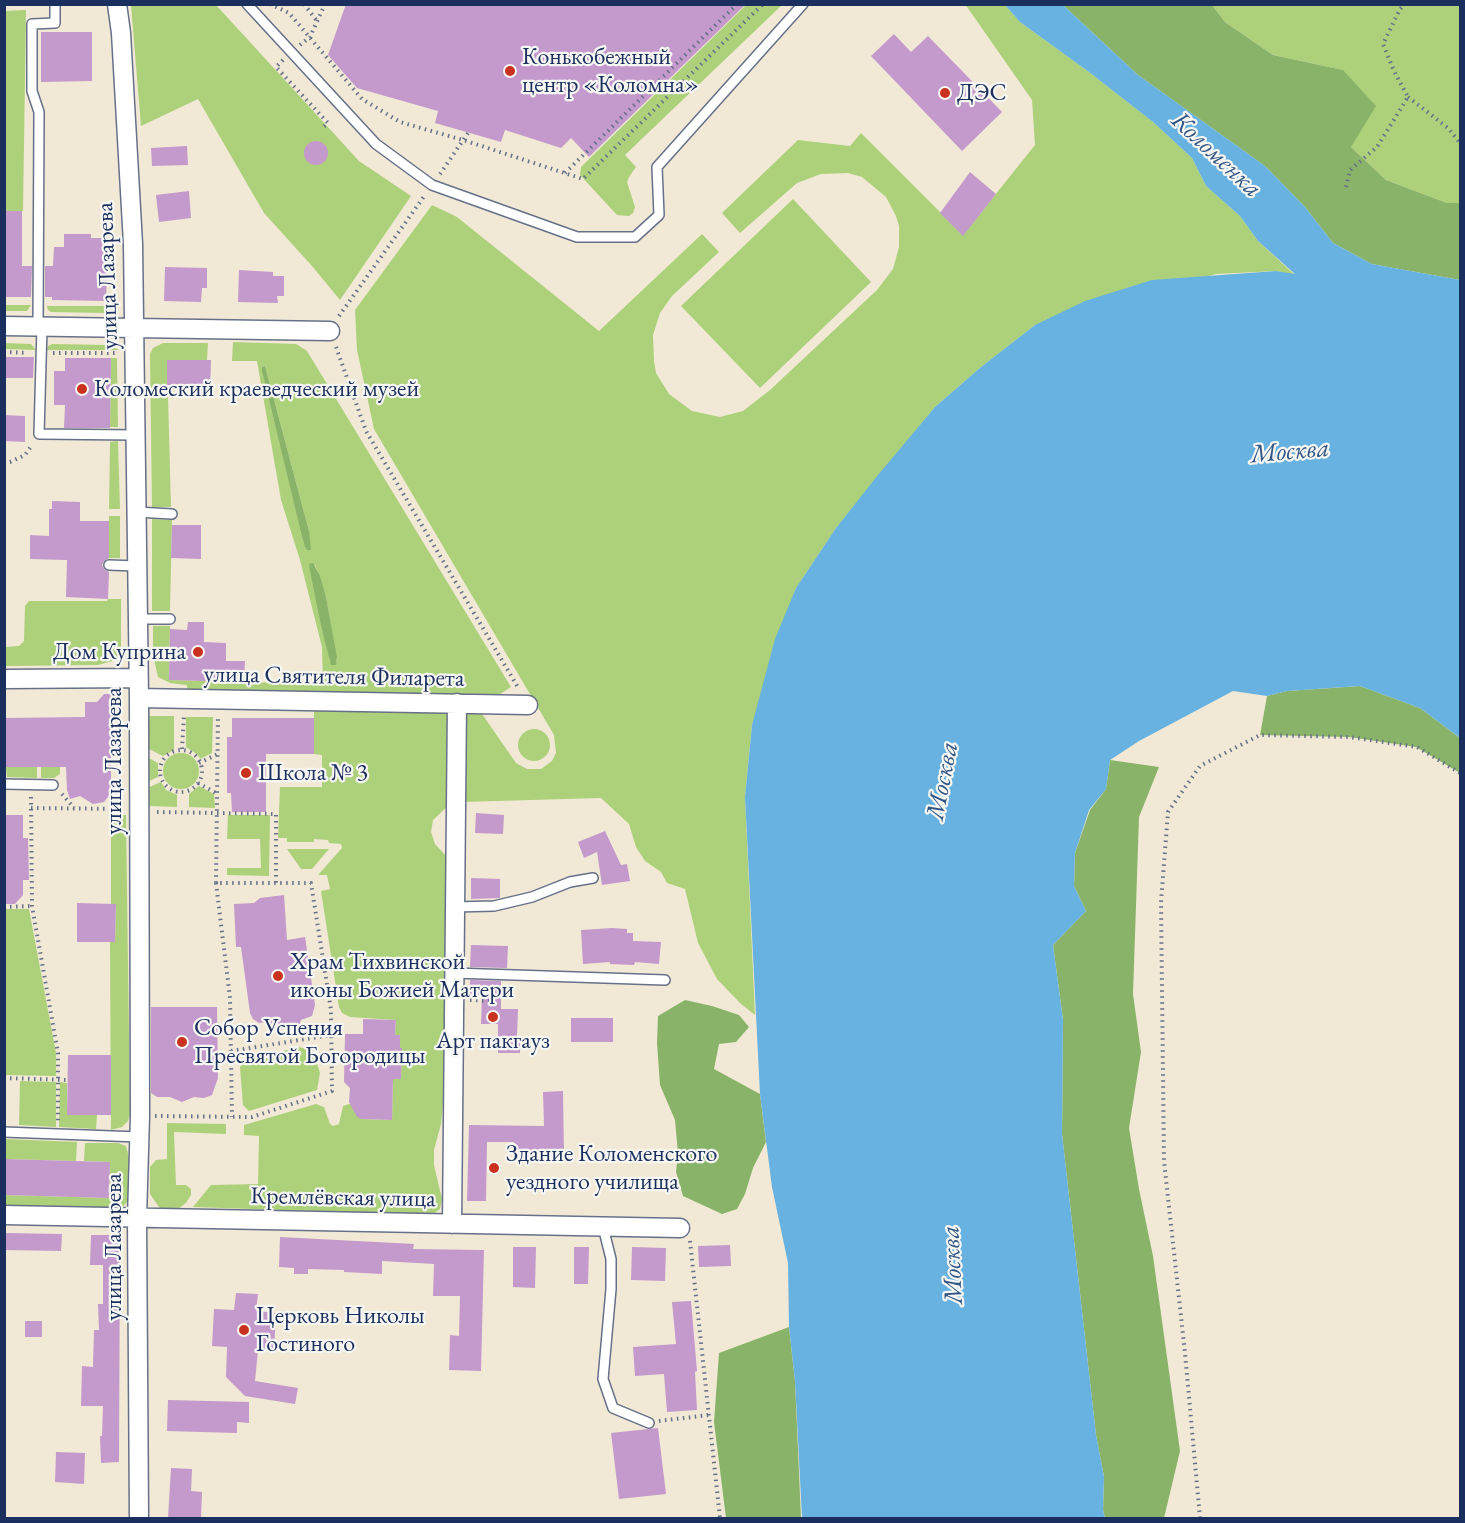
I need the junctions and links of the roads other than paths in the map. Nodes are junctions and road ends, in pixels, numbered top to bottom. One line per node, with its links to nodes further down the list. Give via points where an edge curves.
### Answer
1 (55, 4): 6 (lane, via 55,23 32,24 32,91 39,112)
2 (117, 4): 7 (street, улица Лазарева, via 133,244)
3 (247, 4): 4 (lane, via 376,144 432,185 578,237 635,237 659,215 657,167)
4 (803, 4)
5 (4, 326): 6 (street)
6 (40, 327): 7 (street); 9 (lane, via 39,434)
7 (134, 329): 8 (street); 9 (street, улица Лазарева)
8 (330, 331)
9 (135, 435): 10 (street, улица Лазарева)
10 (136, 512): 11 (lane); 13 (street, улица Лазарева)
11 (172, 514)
12 (109, 565): 13 (lane)
13 (137, 566): 14 (street, улица Лазарева)
14 (138, 618): 15 (lane); 16 (street, улица Лазарева)
15 (170, 619)
16 (138, 678): 17 (street); 18 (street, улица Лазарева)
17 (4, 679)
18 (139, 698): 19 (street, улица Святителя Филарета); 28 (street, улица Лазарева)
19 (457, 703): 20 (street, улица Святителя Филарета); 24 (street)
20 (528, 705)
21 (4, 784): 22 (lane)
22 (53, 784)
23 (593, 878): 24 (lane, via 494,906)
24 (454, 907): 25 (street)
25 (454, 973): 26 (lane); 31 (street)
26 (665, 980)
27 (4, 1132): 28 (lane)
28 (139, 1137): 30 (street, улица Лазарева)
29 (4, 1215): 30 (street, Кремлёвская улица)
30 (137, 1218): 31 (street, Кремлёвская улица); 35 (street, улица Лазарева)
31 (452, 1224): 32 (street, Кремлёвская улица)
32 (603, 1227): 33 (street, Кремлёвская улица); 34 (lane, via 611,1259 603,1379 613,1408)
33 (680, 1228)
34 (650, 1422)
35 (139, 1518)

